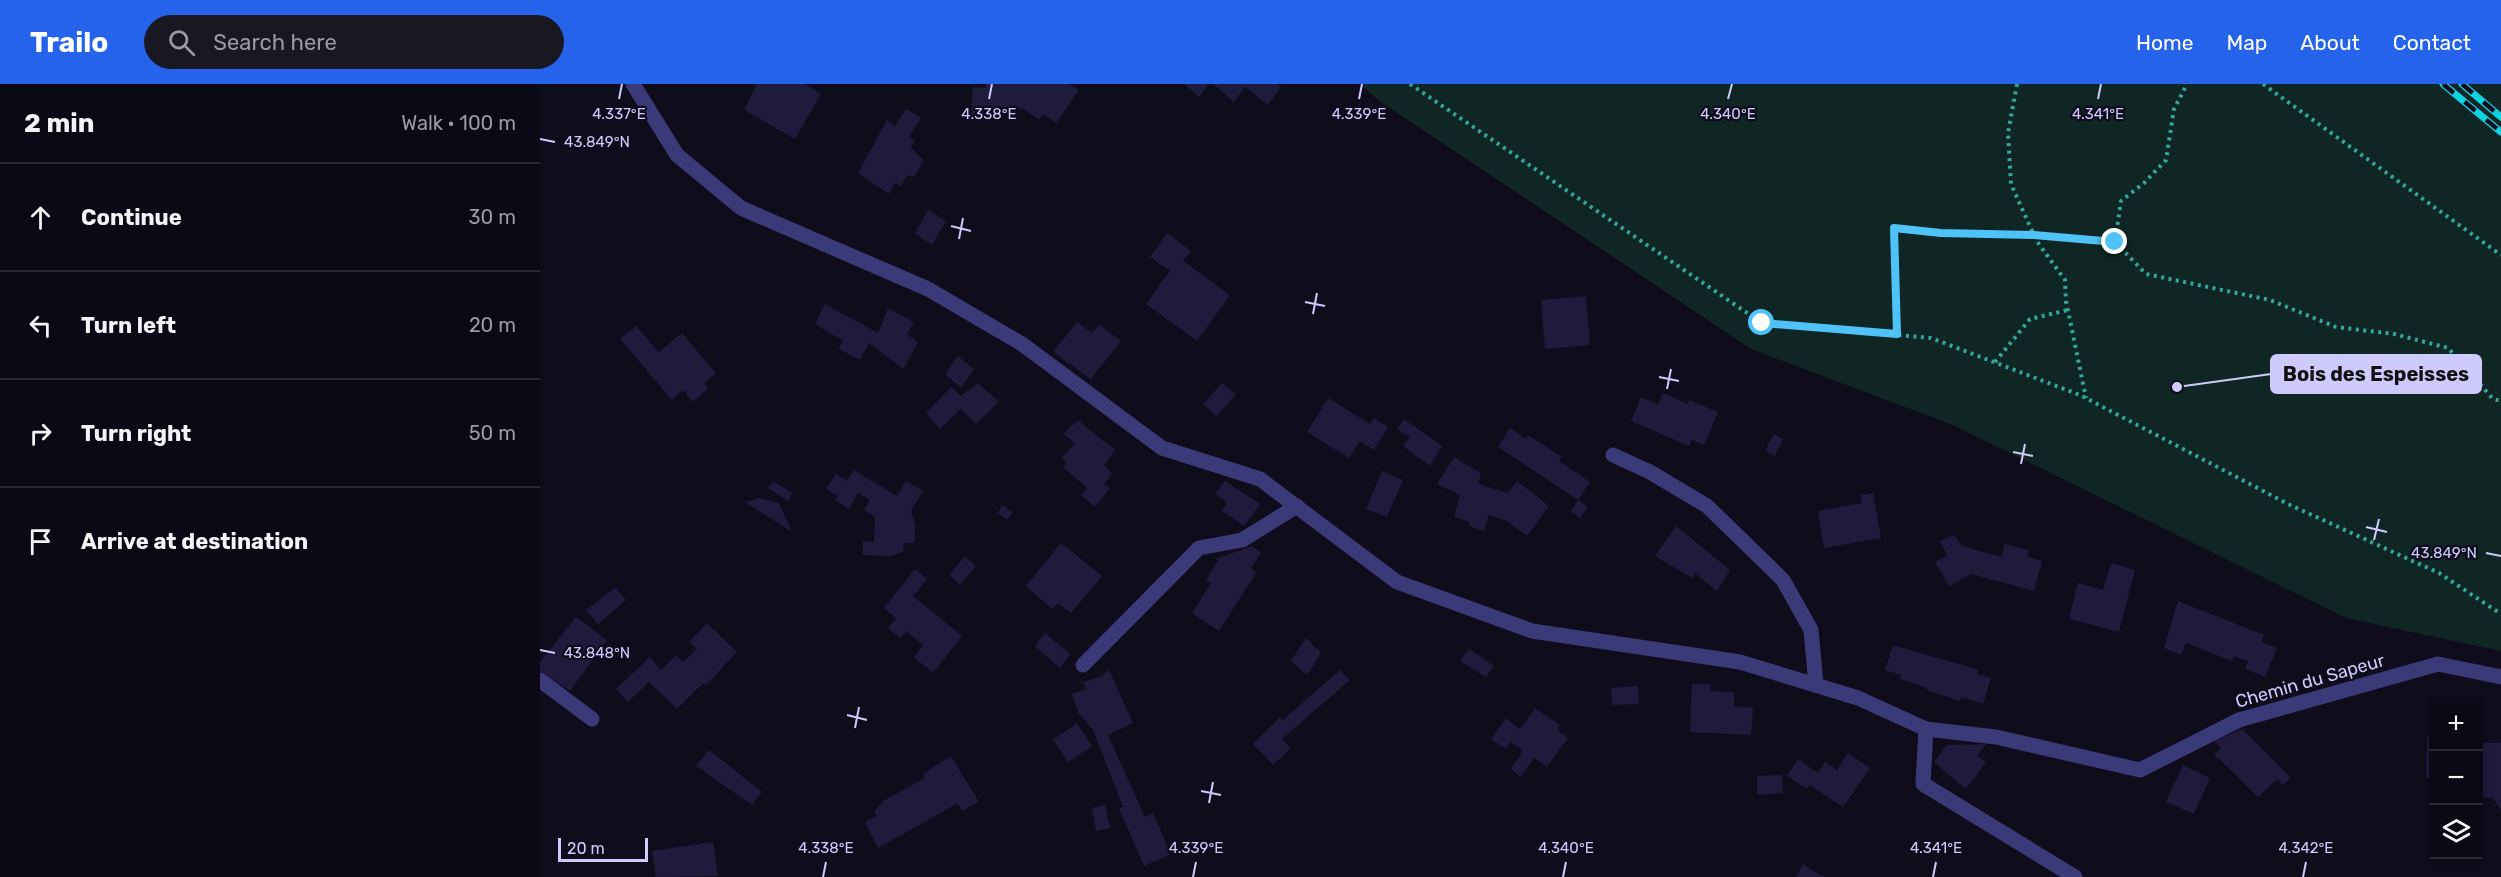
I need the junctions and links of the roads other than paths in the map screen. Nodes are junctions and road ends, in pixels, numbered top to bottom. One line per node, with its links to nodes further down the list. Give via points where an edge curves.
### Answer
1 (633, 84): 3 (street, Chemin du Sapeur, via 677,155 741,208 928,289 1022,344 1162,448 1260,478)
2 (1613, 455): 7 (street, via 1707,506 1783,580 1811,630)
3 (1297, 506): 4 (street, via 1242,540 1199,548); 7 (street, Chemin du Sapeur, via 1397,582 1532,631 1740,662)
4 (1083, 665)
5 (2501, 677): 9 (street, Chemin du Sapeur, via 2438,664 2239,720 2140,770 1996,737)
6 (540, 680): 8 (street)
7 (1816, 685): 9 (street, Chemin du Sapeur, via 1858,698)
8 (592, 719)
9 (1926, 729): 10 (street, via 1923,784)
10 (2075, 877)

